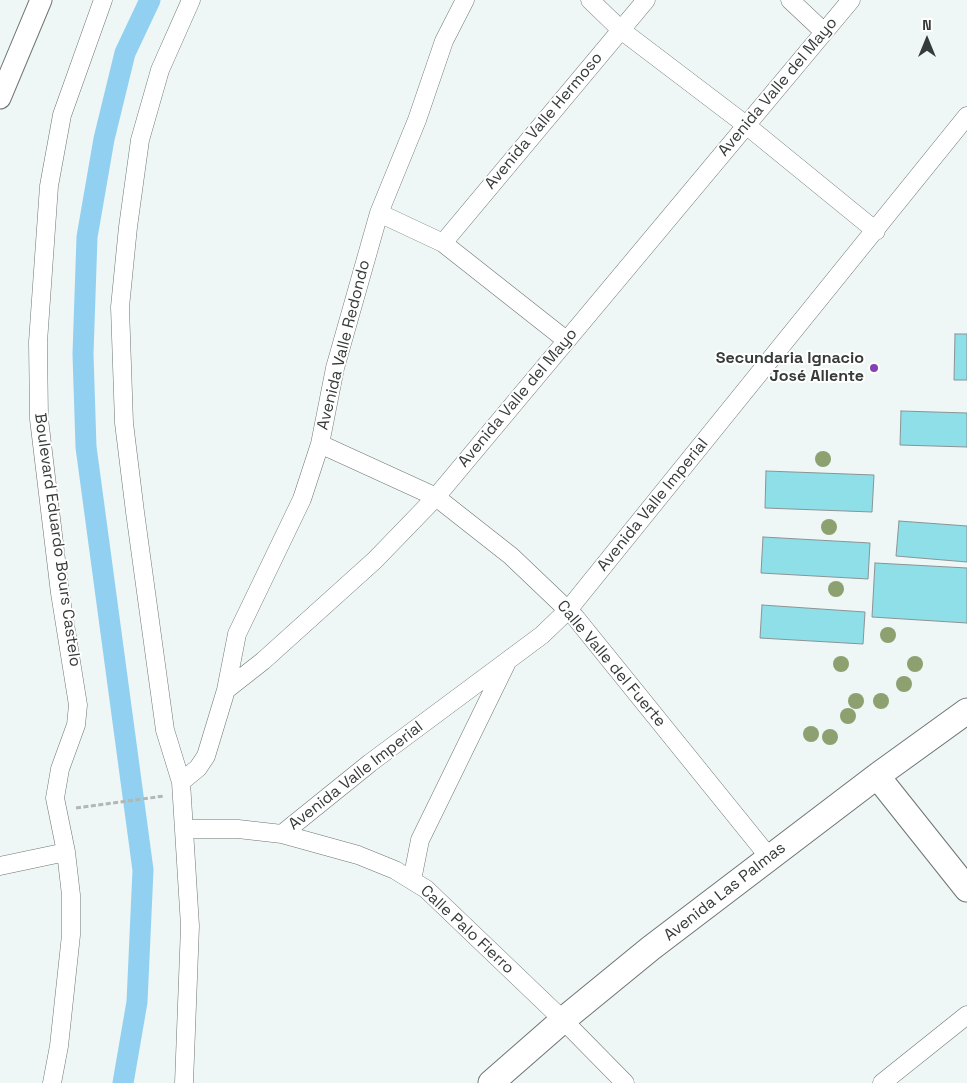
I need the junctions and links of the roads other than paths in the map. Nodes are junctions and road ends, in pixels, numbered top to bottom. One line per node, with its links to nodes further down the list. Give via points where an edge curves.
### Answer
1 (41, 0): 11 (street)
2 (103, 0): 28 (street, Boulevard Eduardo Bours Castelo, via 62,115 49,186 38,342 39,419 60,593 78,692 76,725 60,769 56,798)
3 (191, 0): 25 (street, via 160,70 140,140 120,306 124,423 165,730)
4 (465, 0): 14 (street, Avenida Valle Redondo, via 444,41 417,120)
5 (590, 0): 9 (street)
6 (646, 0): 9 (street, Avenida Valle Hermoso)
7 (790, 0): 10 (street)
8 (851, 0): 10 (street, Avenida Valle del Mayo)
9 (621, 30): 13 (street); 16 (street, Avenida Valle Hermoso)
10 (823, 31): 13 (street, Avenida Valle del Mayo)
11 (0, 98)
12 (967, 116): 15 (street, Avenida Valle Imperial)
13 (746, 125): 15 (street); 17 (street, Avenida Valle del Mayo)
14 (379, 212): 16 (street); 18 (street, Avenida Valle Redondo, via 335,368)
15 (876, 231): 20 (street, Avenida Valle Imperial)
16 (443, 243): 17 (street)
17 (566, 340): 19 (street, Avenida Valle del Mayo)
18 (320, 444): 19 (street, Calle Valle del Fuerte); 22 (street, Avenida Valle Redondo, via 302,499 237,634)
19 (436, 497): 20 (street, Calle Valle del Fuerte, via 505,551); 22 (street, Avenida Valle del Mayo, via 375,560)
20 (568, 610): 21 (street, Avenida Valle Imperial, via 542,635); 29 (street, Calle Valle del Fuerte)
21 (508, 660): 27 (street, Avenida Valle Imperial, via 370,763); 31 (street, via 420,840)
22 (226, 690): 25 (street, via 206,756)
23 (967, 712): 24 (main road, Avenida Las Palmas)
24 (876, 776): 29 (main road, Avenida Las Palmas); 32 (main road)
25 (177, 788): 26 (street)
26 (184, 829): 27 (street, Calle Palo Fierro); 36 (street, via 190,926)
27 (282, 834): 31 (street, Calle Palo Fierro, via 358,855)
28 (66, 852): 30 (street); 35 (street, Boulevard Eduardo Bours Castelo, via 71,935)
29 (769, 857): 34 (main road, Avenida Las Palmas)
30 (0, 866)
31 (412, 880): 34 (street, Calle Palo Fierro, via 426,889)
32 (967, 889)
33 (967, 1016): 39 (street)
34 (563, 1020): 37 (main road, Avenida Las Palmas); 38 (street, Calle Palo Fierro)
35 (52, 1083)
36 (184, 1083)
37 (491, 1083)
38 (625, 1083)
39 (882, 1083)

